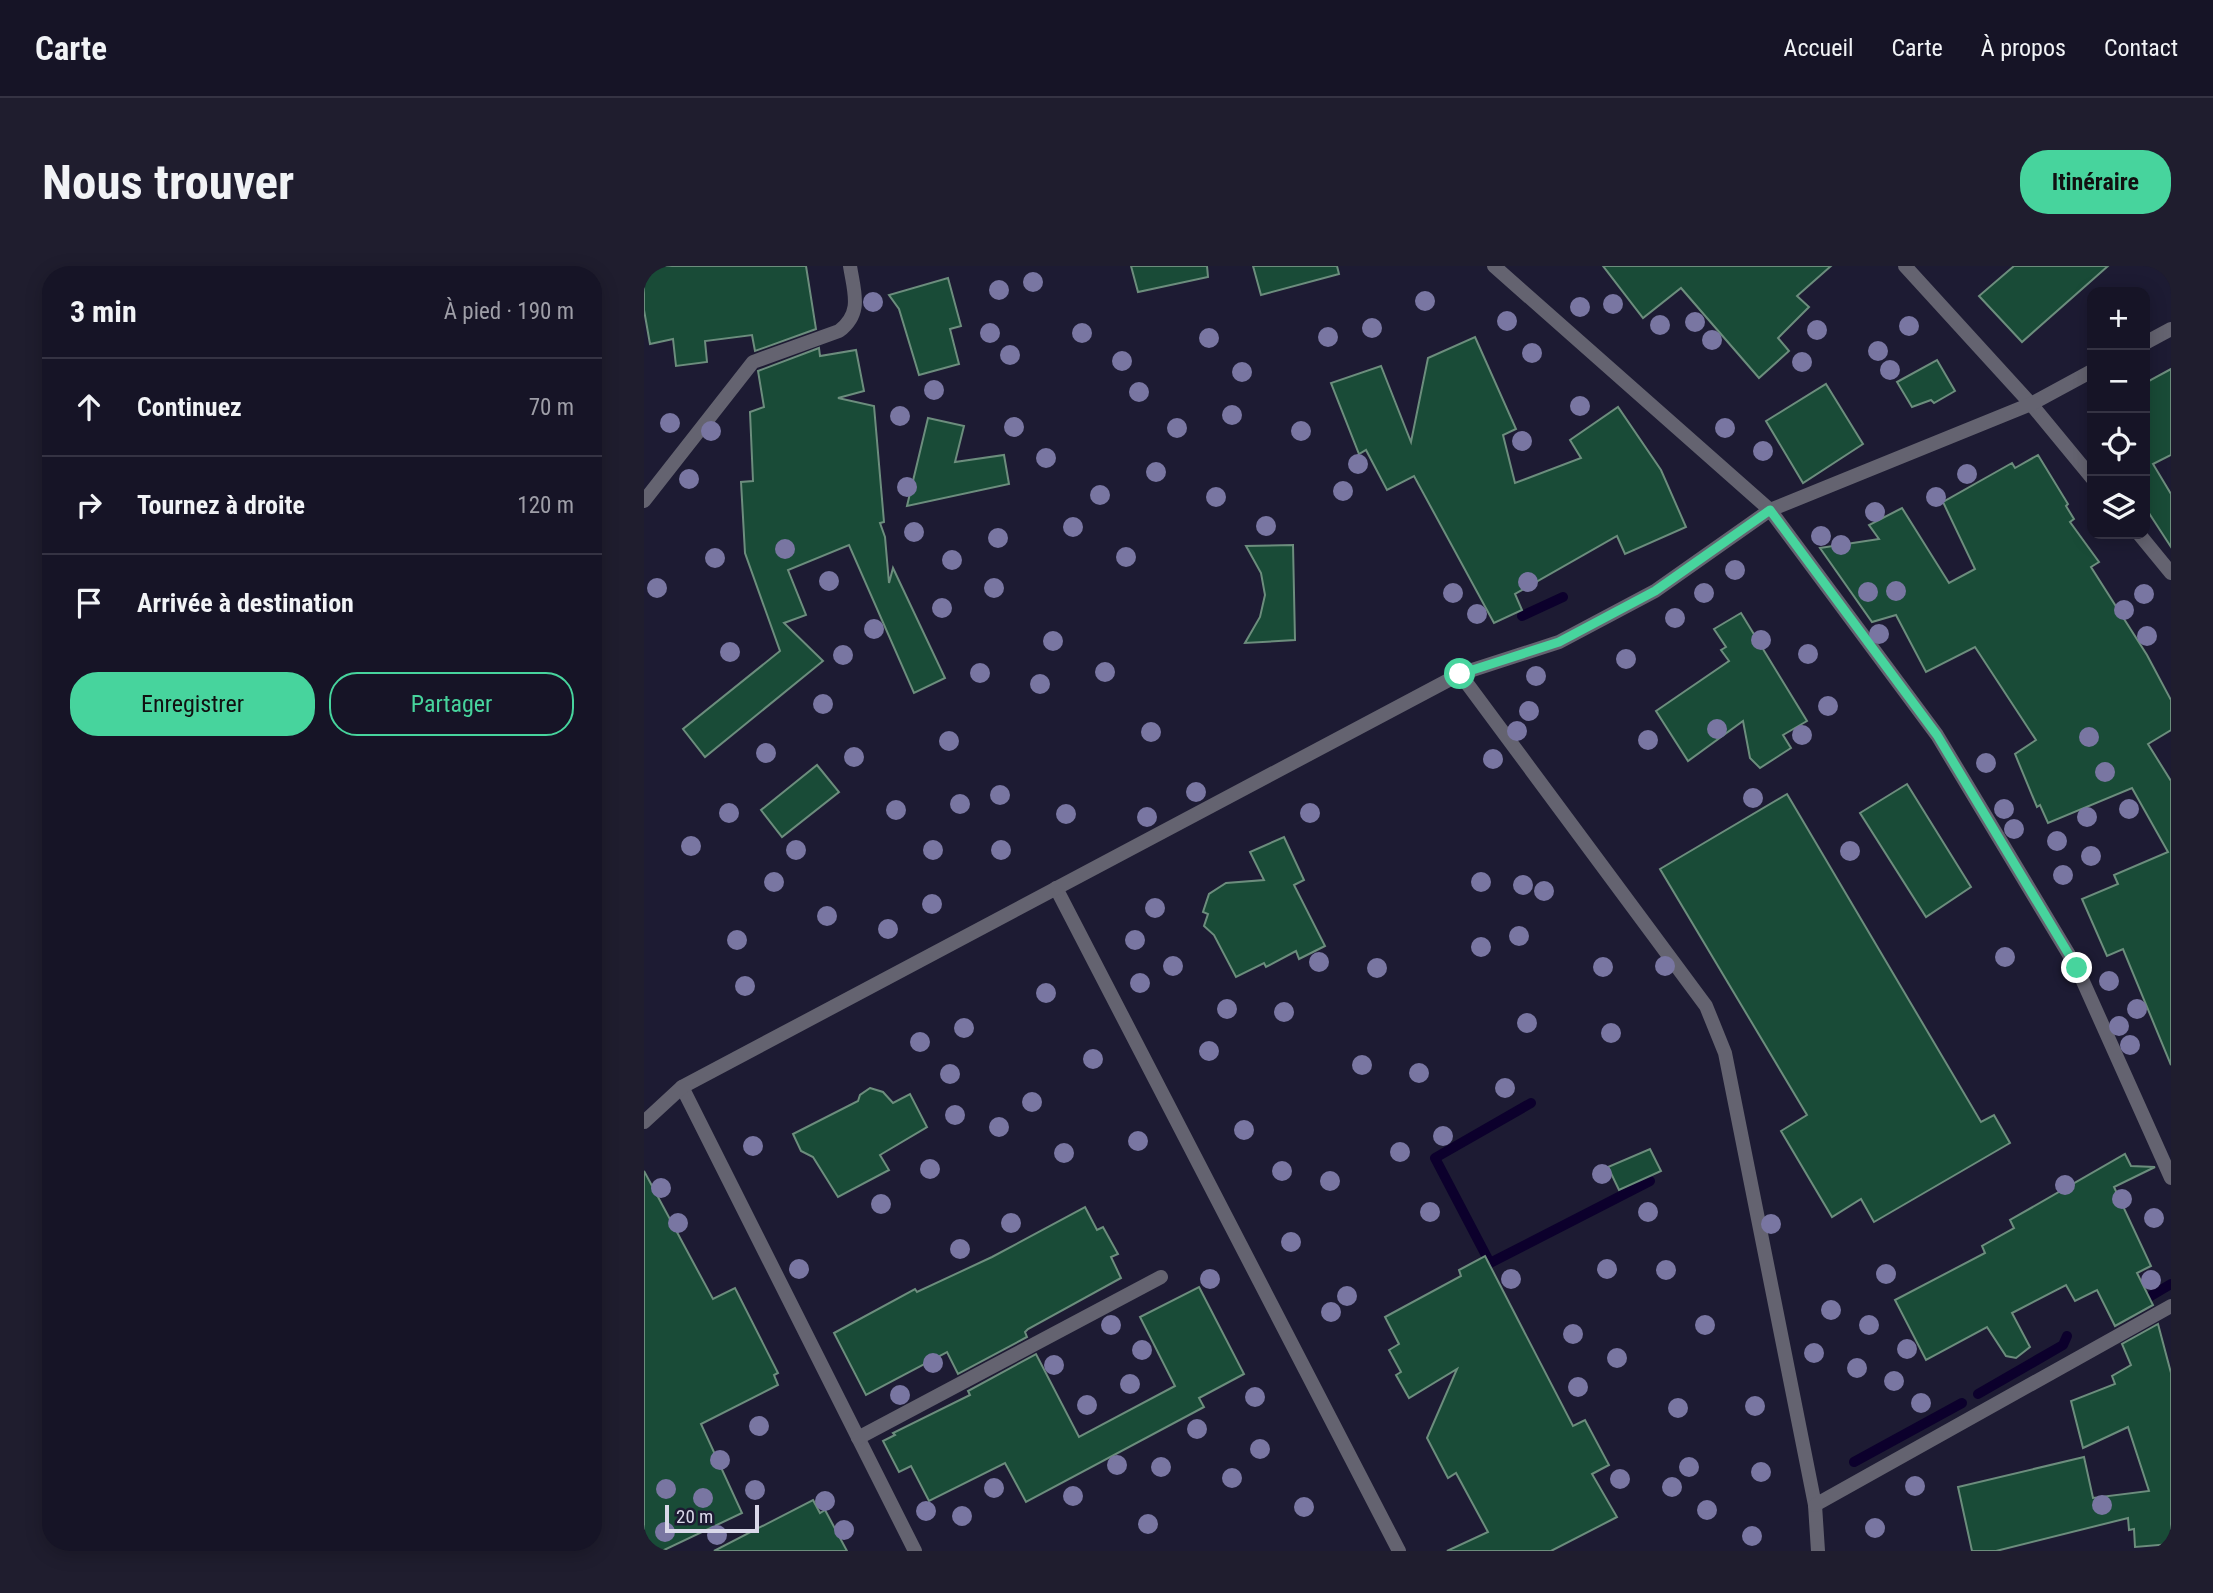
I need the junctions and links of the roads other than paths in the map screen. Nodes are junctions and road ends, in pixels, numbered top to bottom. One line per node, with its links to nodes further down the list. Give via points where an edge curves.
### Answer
1 (849, 266): 9 (street, via 856,309 850,323 753,362)
2 (1494, 266): 10 (street)
3 (1905, 266): 7 (street)
4 (2171, 329): 5 (street)
5 (2150, 340)
6 (2087, 374): 7 (street)
7 (2031, 404): 8 (street); 10 (street)
8 (2090, 476)
9 (644, 501)
10 (1770, 510): 13 (street, via 1655,591 1571,635); 17 (street, via 1937,735 2077,968)
11 (2143, 539): 12 (street)
12 (2171, 573)
13 (1460, 674): 14 (street); 21 (street, via 1706,1006 1725,1053)
14 (1056, 888): 15 (street); 23 (street)
15 (682, 1087): 16 (street); 20 (street)
16 (644, 1122)
17 (2171, 1178)
18 (1161, 1277): 20 (street)
19 (2171, 1306): 21 (street)
20 (858, 1438): 22 (street)
21 (1815, 1505): 24 (street)
22 (915, 1551)
23 (1399, 1551)
24 (1818, 1551)

